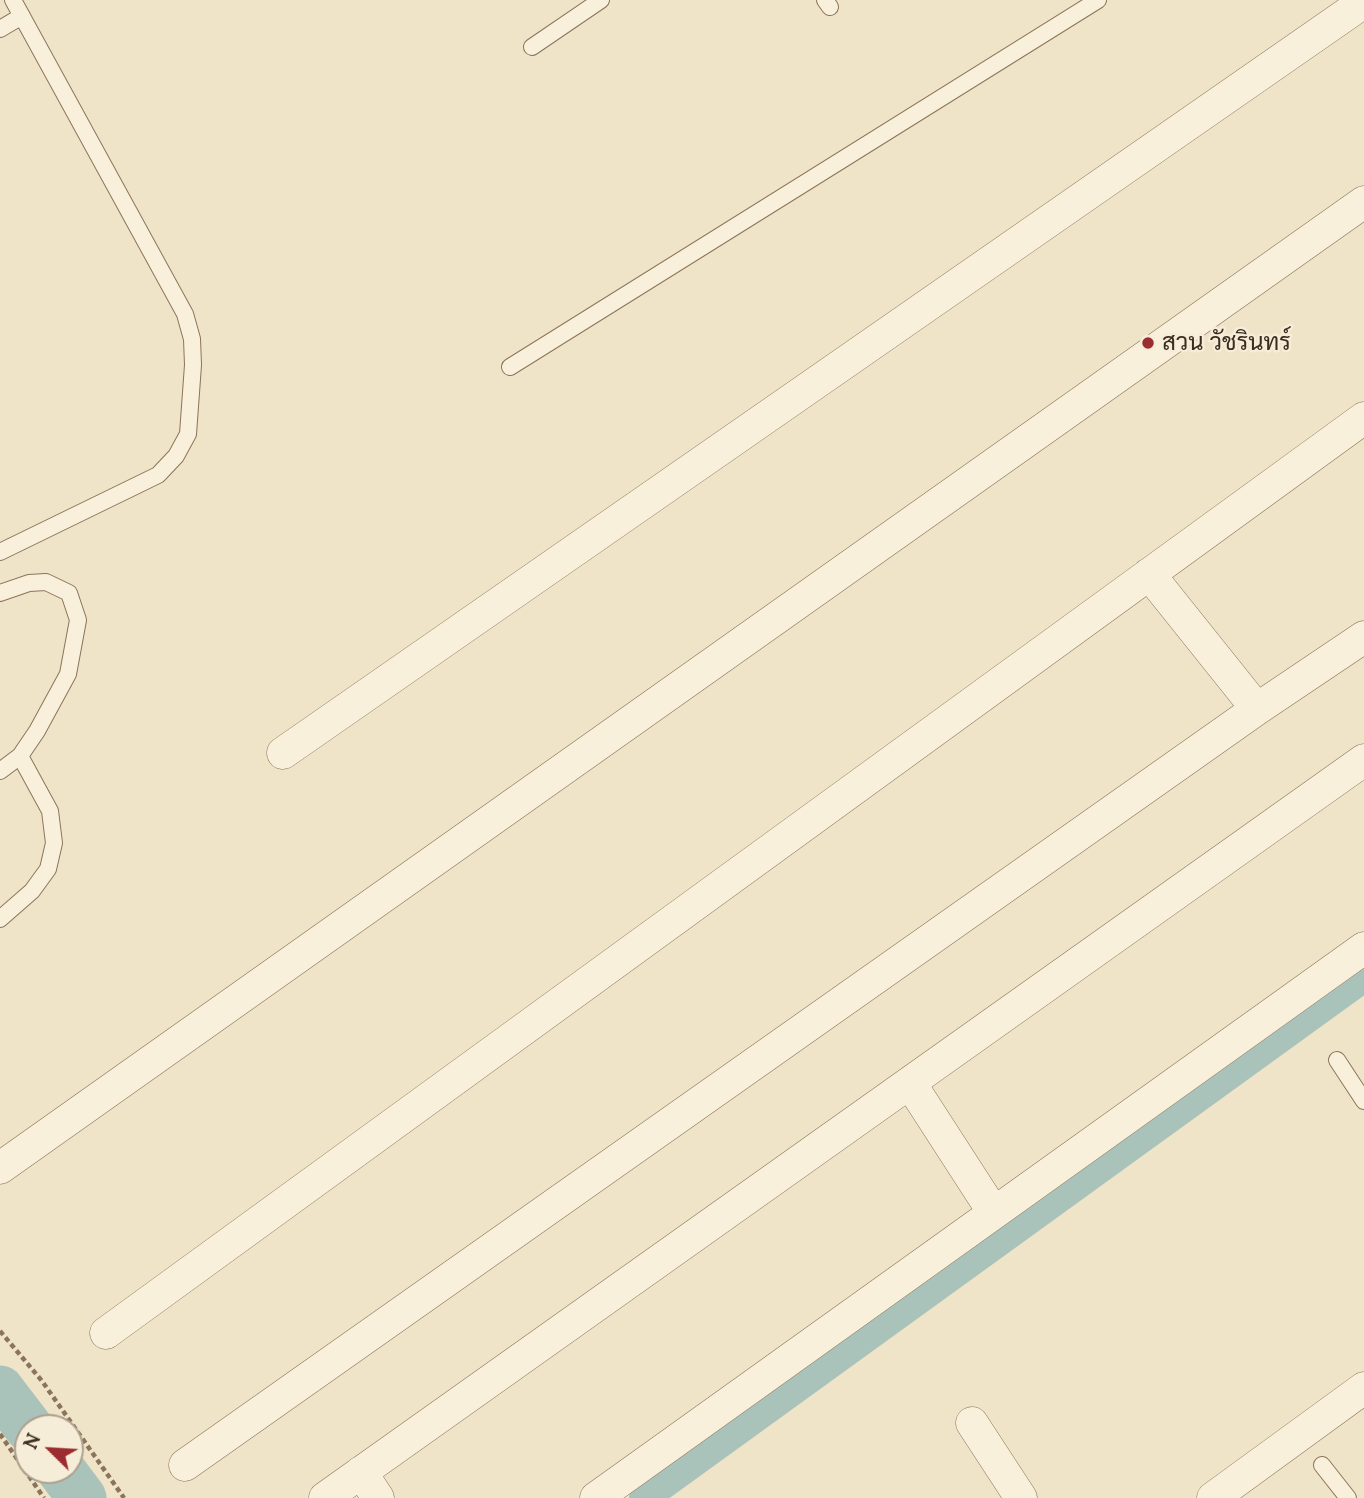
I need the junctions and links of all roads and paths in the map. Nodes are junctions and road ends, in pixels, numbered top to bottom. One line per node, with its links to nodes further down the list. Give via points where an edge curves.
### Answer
1 (13, 0): 5 (lane)
2 (601, 0): 7 (lane)
3 (1098, 0): 9 (lane)
4 (1364, 2): 16 (street)
5 (22, 16): 6 (lane); 11 (lane, via 185,314 192,339 192,403 188,434 176,456 158,474)
6 (0, 29)
7 (532, 47)
8 (1364, 202): 25 (street)
9 (510, 367)
10 (1364, 418): 12 (street)
11 (0, 552)
12 (1149, 574): 15 (street); 28 (street)
13 (0, 593): 17 (lane, via 46,582 69,593 78,621 68,674)
14 (1364, 637): 15 (street)
15 (1257, 709): 32 (street)
16 (283, 753)
17 (20, 756): 19 (lane); 20 (lane, via 50,811 54,843 48,869 32,891)
18 (1364, 760): 23 (street)
19 (0, 771)
20 (0, 919)
21 (1364, 948): 26 (street)
22 (1337, 1060): 24 (lane)
23 (910, 1083): 26 (street); 34 (street)
24 (1364, 1101)
25 (0, 1168)
26 (994, 1213): 38 (street)
27 (0, 1331): 36 (path, via 42,1381)
28 (106, 1333)
29 (1364, 1388): 40 (street)
30 (972, 1423): 39 (street)
31 (0, 1434): 35 (path)
32 (185, 1465)
33 (1322, 1465): 41 (lane)
34 (370, 1485): 37 (street)
35 (44, 1498)
36 (124, 1498)
37 (325, 1498)
38 (596, 1498)
39 (1021, 1498)
40 (1213, 1498)
41 (1348, 1498)

